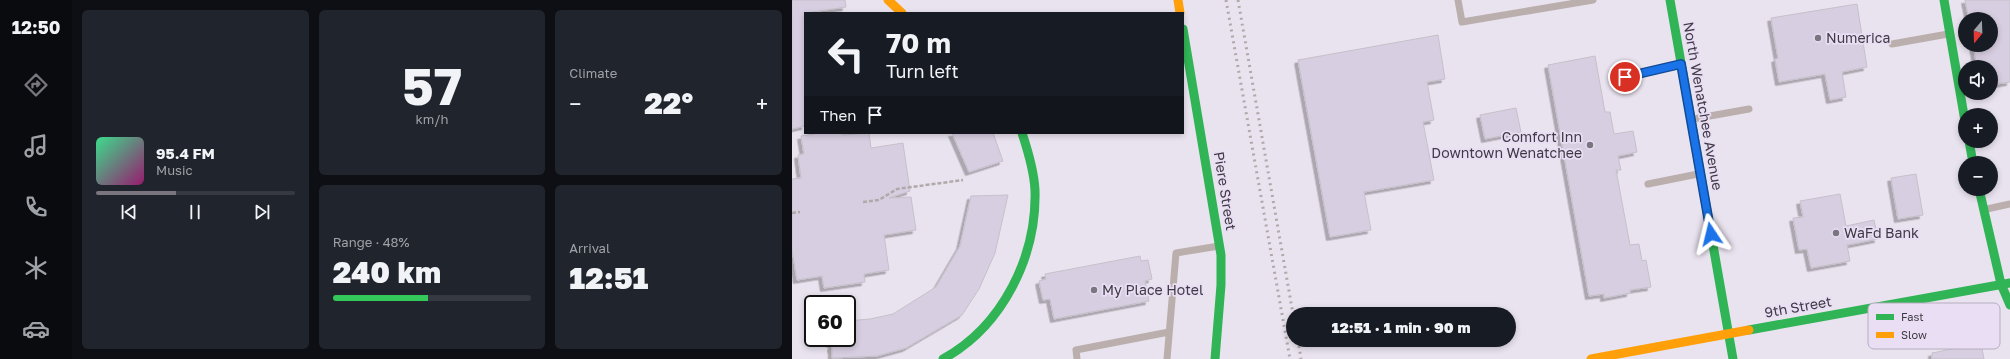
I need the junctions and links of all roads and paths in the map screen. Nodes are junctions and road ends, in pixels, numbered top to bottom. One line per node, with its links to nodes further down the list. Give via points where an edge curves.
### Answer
1 (888, 0): 7 (street)
2 (1178, 0): 8 (street)
3 (1458, 0): 4 (lane, via 1462,22)
4 (1594, 0)
5 (1670, 0): 12 (street, North Wenatchee Avenue)
6 (1944, 0): 9 (street)
7 (901, 12)
8 (1180, 12)
9 (1950, 34): 11 (lane); 14 (street)
10 (1184, 35): 27 (street, Piere Street)
11 (1892, 44)
12 (1681, 64): 13 (lane); 16 (street, North Wenatchee Avenue)
13 (1625, 77)
14 (1963, 108)
15 (1749, 109): 16 (lane)
16 (1691, 119): 18 (street, North Wenatchee Avenue)
17 (1022, 134): 36 (street, via 1033,172 1036,198 1034,223 1027,253 1016,283 1004,303 979,331)
18 (1700, 174): 20 (lane); 33 (street, North Wenatchee Avenue)
19 (963, 180): 22 (path, via 897,189 879,200)
20 (1648, 184)
21 (1980, 196): 24 (street)
22 (863, 202)
23 (2010, 204): 24 (lane)
24 (1983, 210): 28 (street)
25 (800, 212): 26 (path)
26 (792, 213)
27 (1219, 246): 32 (lane, via 1176,253); 39 (street, Piere Street, via 1221,285)
28 (2006, 283): 29 (street, 9th Street); 30 (street)
29 (1897, 303)
30 (2010, 305)
31 (1868, 308): 33 (street, 9th Street)
32 (1169, 332): 37 (lane, via 1076,350); 38 (lane)
33 (1729, 334): 40 (street, 9th Street); 41 (street, North Wenatchee Avenue)
34 (828, 347): 35 (path)
35 (830, 359)
36 (943, 359)
37 (1077, 359)
38 (1167, 359)
39 (1215, 359)
40 (1591, 359)
41 (1733, 359)

